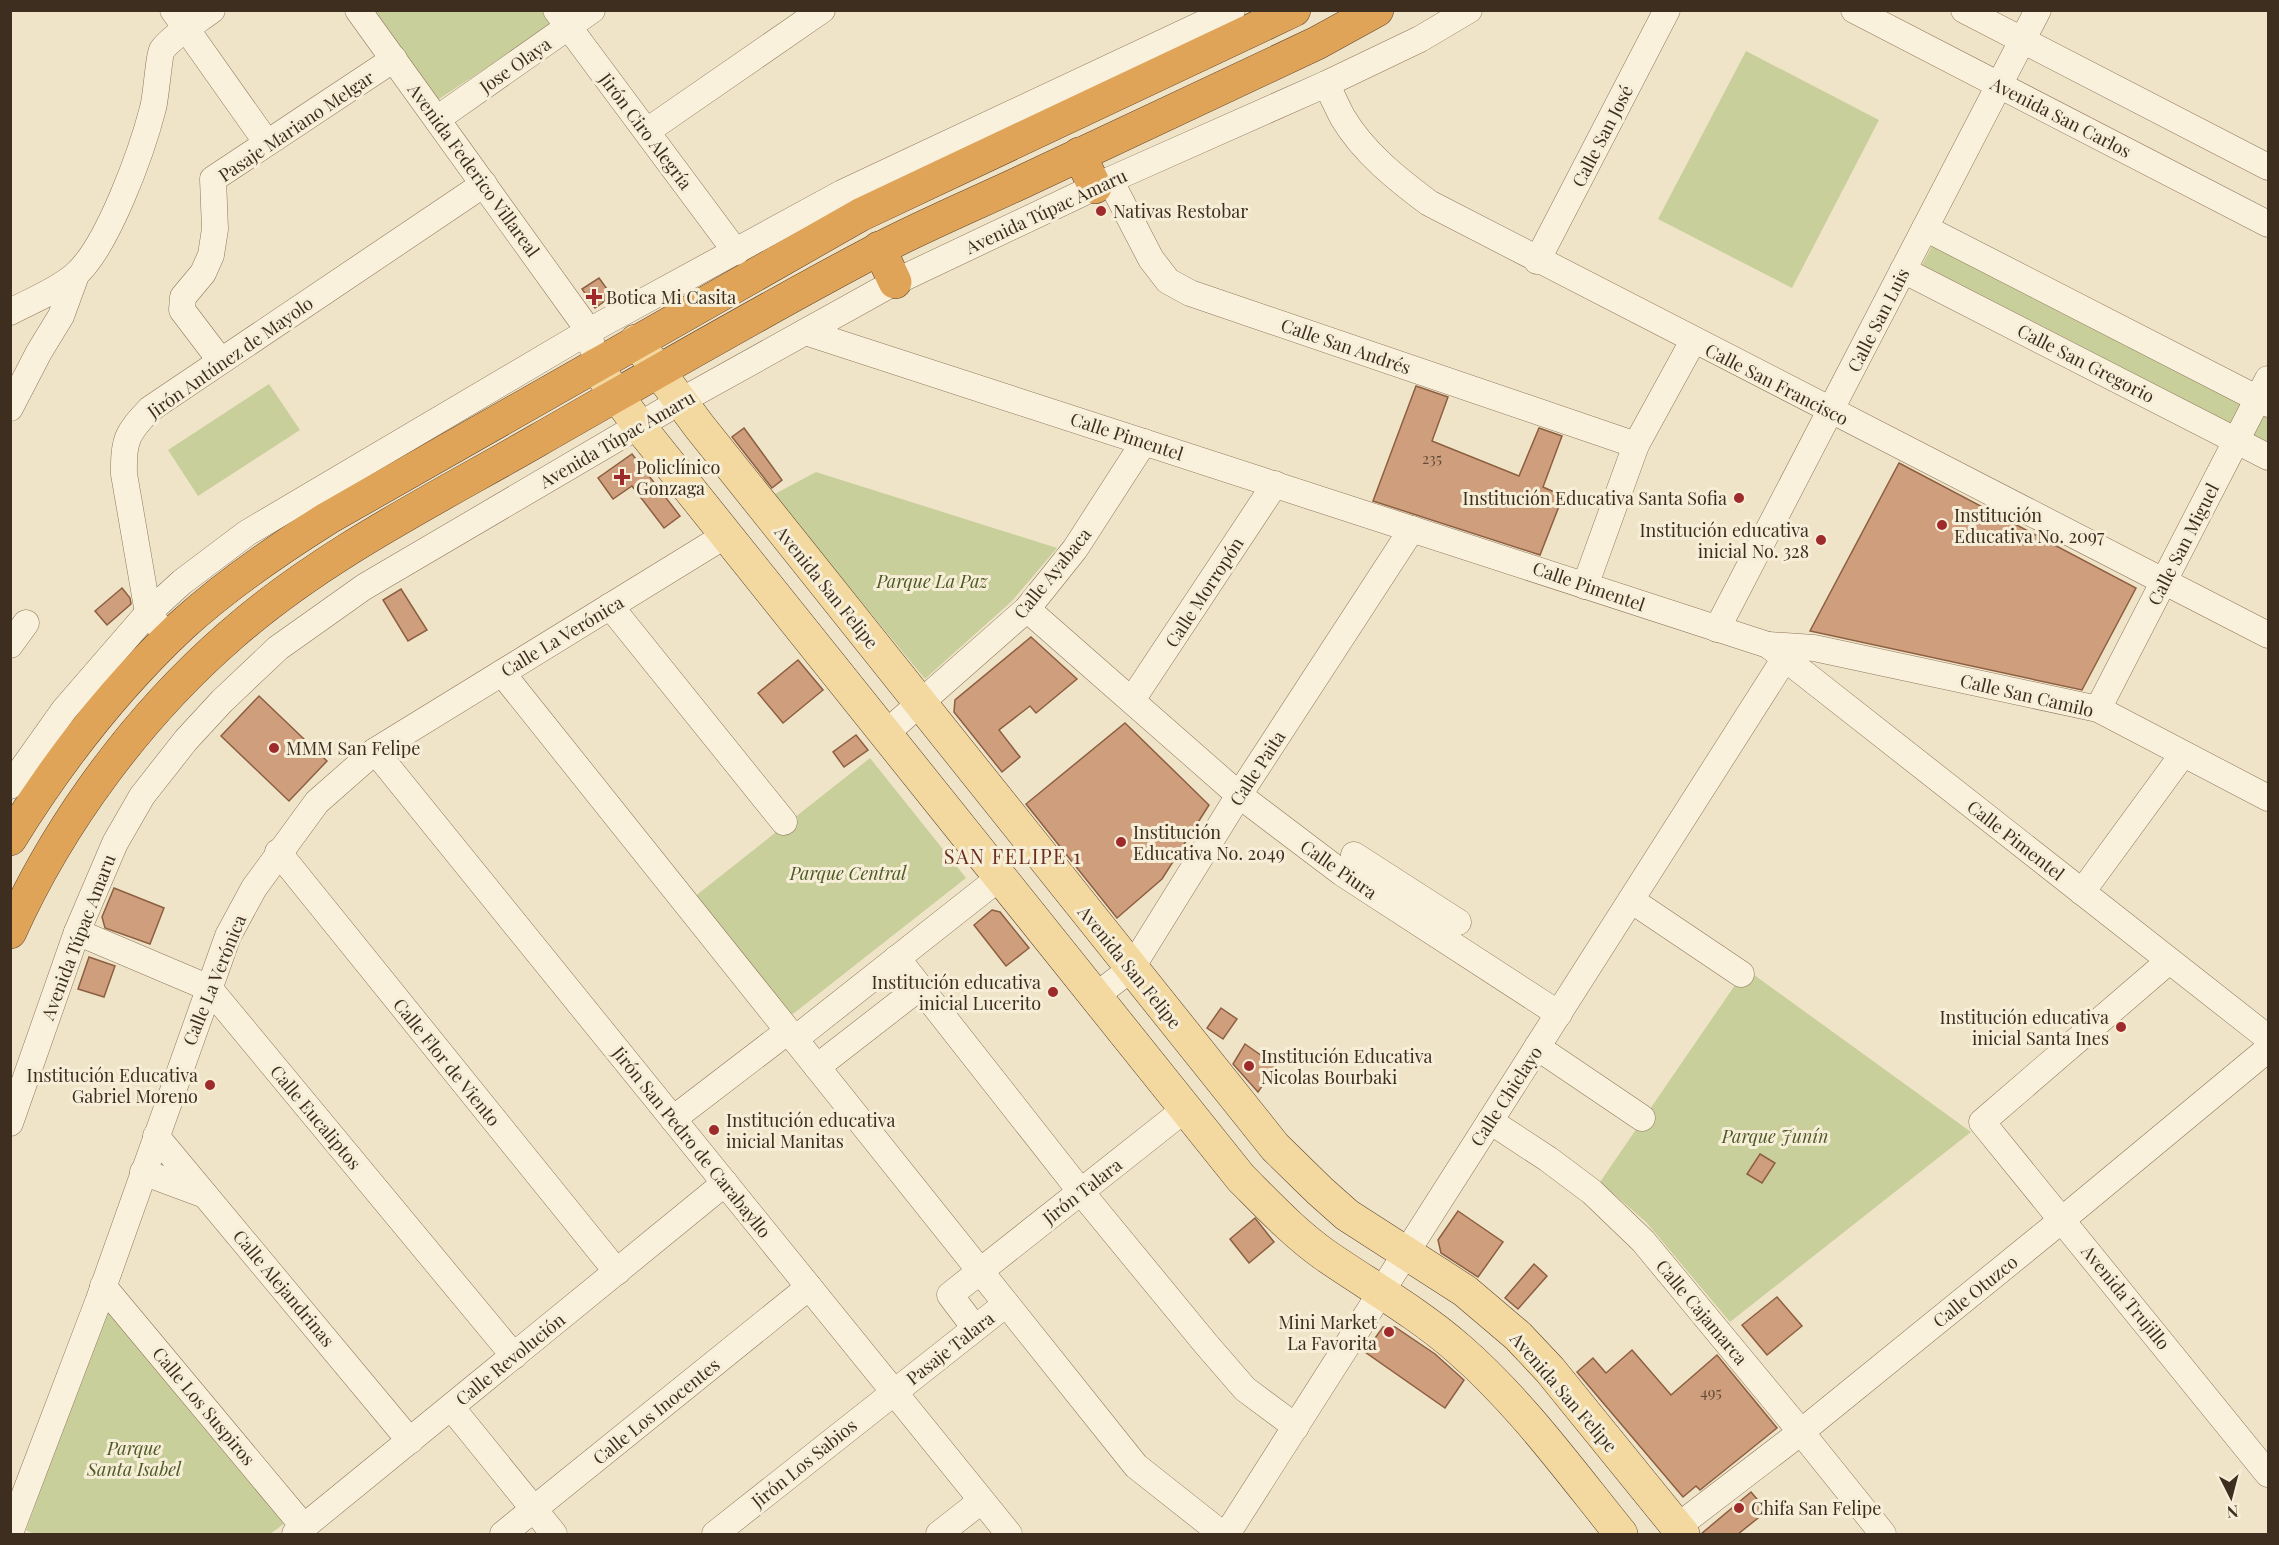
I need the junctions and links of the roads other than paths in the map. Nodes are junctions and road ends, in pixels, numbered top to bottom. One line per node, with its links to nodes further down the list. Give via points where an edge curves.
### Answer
1 (212, 10): 13 (street)
2 (358, 10): 17 (street, Avenida Federico Villareal)
3 (592, 10): 14 (street, Jose Olaya)
4 (822, 10): 22 (street)
5 (1232, 10): 16 (street)
6 (1294, 10): 16 (highway)
7 (1377, 10): 24 (highway, Avenida Túpac Amaru, via 1317,43)
8 (1469, 10): 18 (street, Avenida Túpac Amaru, via 1420,39)
9 (1667, 10): 32 (street, Calle San José)
10 (1854, 10): 19 (street, Avenida San Carlos)
11 (1964, 10): 15 (street)
12 (2038, 10): 15 (street, Calle San Luis)
13 (179, 19): 23 (street); 34 (street, via 161,51 153,108 118,205 97,246)
14 (563, 19): 20 (street, Jose Olaya); 22 (street, Jirón Ciro Alegría)
15 (2022, 40): 19 (street, Calle San Luis); 25 (street)
16 (1180, 50): 21 (highway)
17 (394, 59): 20 (street, Avenida Federico Villareal); 23 (street, Pasaje Mariano Melgar)
18 (1326, 84): 27 (street, Avenida Túpac Amaru); 32 (street, Calle San Francisco, via 1344,119 1393,176 1429,203)
19 (1999, 85): 28 (street, Avenida San Carlos); 29 (street, Calle San Luis)
20 (437, 119): 26 (street, Avenida Federico Villareal)
21 (1010, 129): 31 (street, via 842,193); 39 (highway)
22 (647, 131): 31 (street, Jirón Ciro Alegría)
23 (267, 143): 41 (street, Pasaje Mariano Melgar, via 213,179 215,229 211,255 203,273 183,297 182,310)
24 (1079, 154): 27 (highway); 30 (highway, Avenida Túpac Amaru)
25 (2268, 167)
26 (484, 184): 37 (street, Avenida Federico Villareal); 41 (street, Jirón Antúnez de Mayolo)
27 (1102, 184): 35 (street, Avenida Túpac Amaru); 52 (street, Calle San Andrés, via 1168,281 1190,293)
28 (2268, 224)
29 (1925, 228): 33 (street, Calle San Luis); 44 (street)
30 (879, 248): 35 (highway); 43 (highway, Avenida Túpac Amaru)
31 (736, 252): 37 (street)
32 (1537, 261): 40 (street, Calle San Francisco)
33 (1903, 270): 48 (street, Calle San Luis); 50 (street, Calle San Gregorio)
34 (76, 274): 36 (street); 47 (street, via 61,316)
35 (895, 282): 38 (street, Avenida Túpac Amaru)
36 (10, 312)
37 (589, 330): 39 (street); 42 (street, Avenida Federico Villareal); 61 (street, via 246,534)
38 (805, 332): 46 (street, Avenida Túpac Amaru); 51 (street, Calle Pimentel)
39 (636, 341): 42 (highway); 43 (main road, Avenida San Felipe)
40 (1693, 341): 48 (street, Calle San Francisco); 52 (street)
41 (220, 360): 61 (street, Jirón Antúnez de Mayolo, via 150,409 131,429 123,451)
42 (595, 365): 45 (main road); 65 (highway, via 280,548)
43 (658, 372): 45 (highway, Avenida Túpac Amaru); 46 (main road, Avenida San Felipe)
44 (2265, 394): 50 (street, Calle San Miguel)
45 (617, 395): 49 (main road); 85 (highway, Avenida Túpac Amaru, via 341,554 232,634 159,706 94,785 42,868)
46 (679, 402): 49 (street, Avenida Túpac Amaru); 70 (main road, Avenida San Felipe)
47 (10, 408)
48 (1830, 411): 57 (street, Calle San Francisco); 63 (street, Calle San Luis)
49 (639, 426): 56 (main road); 86 (street, Avenida Túpac Amaru, via 364,587 278,648 186,740 142,796 115,843)
50 (2237, 440): 53 (street, Calle San Gregorio); 57 (street, Calle San Miguel)
51 (1144, 442): 54 (street, Calle Pimentel); 60 (street, Calle Ayabaca, via 1075,549)
52 (1636, 445): 58 (street)
53 (2268, 457)
54 (1275, 484): 55 (street, Calle Pimentel); 69 (street, Calle Morropón)
55 (1412, 529): 58 (street, Calle Pimentel); 76 (street, Calle Paita)
56 (726, 535): 59 (street, Calle La Verónica); 72 (main road)
57 (2164, 582): 64 (street, Calle San Francisco); 71 (street, Calle San Miguel)
58 (1585, 586): 63 (street, Calle Pimentel)
59 (610, 606): 68 (street, Calle La Verónica); 78 (street)
60 (1027, 609): 69 (street, Calle Piura); 70 (street, Calle Ayabaca)
61 (148, 613): 65 (street, Jirón Antúnez de Mayolo); 75 (street)
62 (26, 623): 66 (street)
63 (1717, 629): 67 (street, Calle Pimentel)
64 (2268, 635)
65 (169, 639): 79 (highway, via 112,700 57,769)
66 (10, 645)
67 (1776, 652): 71 (street, Calle San Camilo, via 1814,648); 83 (street, Calle Pimentel); 84 (street, Calle Chiclayo)
68 (502, 673): 73 (street, Calle La Verónica); 96 (street)
69 (1132, 700): 76 (street, Calle Piura)
70 (920, 704): 72 (street, Calle Ayabaca); 90 (main road, Avenida San Felipe)
71 (2098, 709): 74 (street, Calle San Camilo)
72 (885, 734): 82 (main road)
73 (375, 751): 80 (street, Calle La Verónica, via 318,802); 103 (street, Jirón San Pedro de Carabayllo)
74 (2183, 754): 77 (street, Calle San Camilo); 83 (street)
75 (12, 777)
76 (1239, 795): 87 (street, Calle Piura, via 1342,873); 90 (street, Calle Paita)
77 (2268, 798)
78 (784, 822)
79 (10, 839)
80 (278, 852): 93 (street, Calle La Verónica, via 228,936); 114 (street, Calle Flor de Viento)
81 (1354, 855): 87 (street)
82 (999, 878): 88 (street); 94 (main road)
83 (2082, 892): 89 (street, Calle Pimentel)
84 (1631, 900): 91 (street); 95 (street, Calle Chiclayo)
85 (10, 932)
86 (77, 932): 93 (street, Calle Eucaliptos); 105 (street, Avenida Túpac Amaru)
87 (1452, 932): 95 (street, Calle Piura)
88 (897, 958): 92 (street); 96 (street)
89 (2169, 961): 97 (street, Calle Pimentel); 111 (street, Avenida Trujillo, via 1982,1122)
90 (1131, 969): 94 (street, Calle Paita); 112 (main road, Avenida San Felipe, via 1254,1122 1298,1170 1347,1215)
91 (1741, 974)
92 (920, 987): 100 (street); 109 (street)
93 (208, 988): 106 (street, Calle La Verónica); 120 (street, Calle Eucaliptos)
94 (1094, 997): 101 (main road)
95 (1558, 1014): 98 (street, Calle Chiclayo)
96 (792, 1035): 100 (street); 103 (street)
97 (2268, 1038)
98 (1537, 1047): 102 (street); 104 (street, Calle Chiclayo)
99 (2268, 1049): 111 (street, Calle Otuzco)
100 (817, 1067): 113 (street)
101 (1184, 1110): 109 (street, Jirón Talara); 117 (main road, via 1240,1178 1291,1227)
102 (1642, 1118)
103 (673, 1119): 108 (street, Jirón San Pedro de Carabayllo)
104 (1490, 1121): 112 (street, Calle Chiclayo); 124 (street, Calle Cajamarca, via 1592,1192 1635,1233)
105 (10, 1123)
106 (156, 1136): 107 (street, Calle La Verónica); 110 (street, Calle Alejandrinas)
107 (143, 1172): 110 (street); 115 (street, Calle La Verónica)
108 (725, 1183): 114 (street, Calle Revolución); 116 (street, Jirón San Pedro de Carabayllo)
109 (1081, 1192): 113 (street, Jirón Talara); 123 (street, via 1245,1389)
110 (209, 1197): 125 (street, Calle Alejandrinas)
111 (2063, 1219): 124 (street, Calle Otuzco); 126 (street, Avenida Trujillo)
112 (1406, 1253): 117 (street, Calle Chiclayo); 130 (main road, Avenida San Felipe, via 1465,1291 1518,1336)
113 (981, 1271): 118 (street); 119 (street, Jirón Talara, via 950,1295)
114 (617, 1272): 120 (street, Calle Revolución)
115 (103, 1286): 129 (street, Calle Los Suspiros); 131 (street, Calle La Verónica)
116 (809, 1287): 121 (street, Jirón San Pedro de Carabayllo); 128 (street, Calle Los Inocentes)
117 (1381, 1293): 123 (street, Calle Chiclayo); 139 (main road, via 1431,1326 1511,1399)
118 (1006, 1304): 119 (street, Pasaje Talara); 137 (street, via 1136,1466)
119 (975, 1328): 121 (street, Pasaje Talara)
120 (514, 1356): 122 (street, Calle Revolución)
121 (893, 1392): 127 (street, Jirón San Pedro de Carabayllo); 134 (street, Jirón Los Sabios)
122 (451, 1407): 125 (street, Calle Revolución); 128 (street)
123 (1296, 1427): 138 (street, Calle Chiclayo)
124 (1801, 1432): 130 (street, Calle Otuzco); 140 (street, Calle Cajamarca)
125 (410, 1441): 129 (street, Calle Revolución)
126 (2268, 1473)
127 (981, 1500): 135 (street); 136 (street, Jirón San Pedro de Carabayllo)
128 (534, 1509): 132 (street, Calle Los Inocentes); 133 (street)
129 (300, 1531)
130 (1680, 1531)
131 (10, 1533)
132 (503, 1534)
133 (554, 1534)
134 (715, 1534)
135 (939, 1534)
136 (1009, 1534)
137 (1222, 1534)
138 (1227, 1534)
139 (1621, 1534)
140 (1883, 1534)

